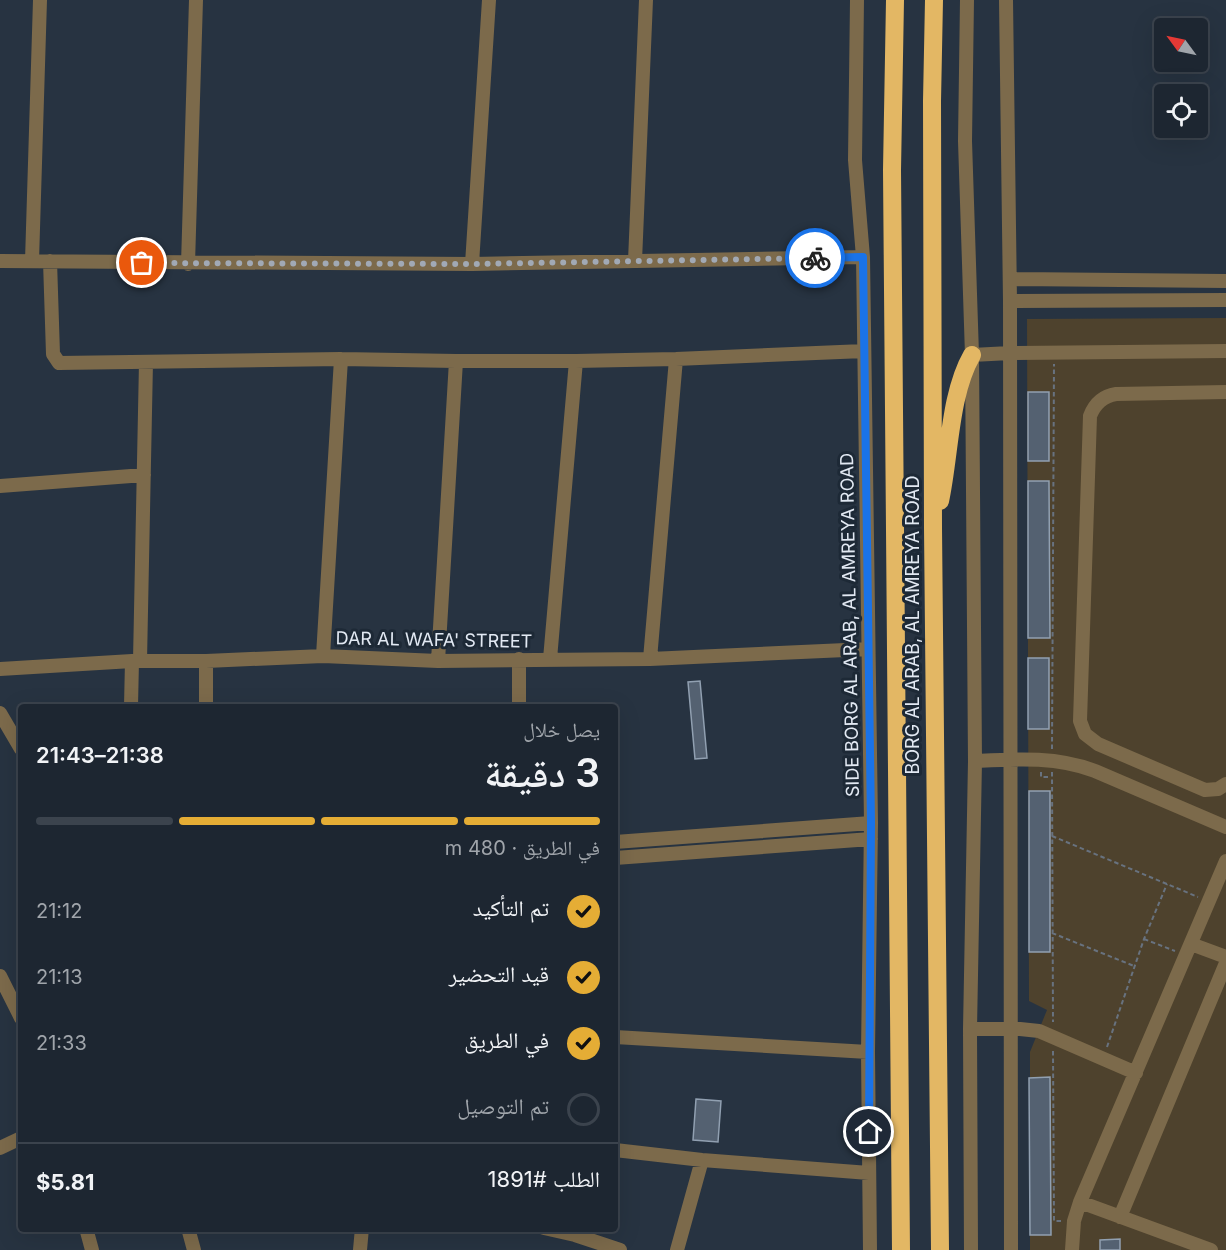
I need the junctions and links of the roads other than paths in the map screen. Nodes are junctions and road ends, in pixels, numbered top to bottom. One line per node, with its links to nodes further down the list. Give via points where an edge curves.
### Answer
1 (40, 0): 12 (street)
2 (196, 0): 15 (street)
3 (489, 0): 16 (street)
4 (646, 0): 14 (street)
5 (857, 0): 10 (street, SIDE BORG AL ARAB, AL AMREYA ROAD, via 855,160)
6 (895, 0): 86 (highway, BORG AL ARAB, AL AMREYA ROAD, via 892,182)
7 (934, 0): 33 (highway, BORG AL ARAB, AL AMREYA ROAD)
8 (967, 0): 24 (street, via 965,141)
9 (1006, 0): 17 (street)
10 (863, 257): 14 (street); 21 (street, SIDE BORG AL ARAB, AL AMREYA ROAD)
11 (0, 261): 12 (street)
12 (32, 261): 13 (street)
13 (50, 261): 15 (street); 29 (street, via 56,361)
14 (635, 261): 16 (street)
15 (188, 264): 16 (street)
16 (472, 264)
17 (1010, 279): 18 (street); 20 (street)
18 (1226, 281)
19 (1226, 300): 20 (street)
20 (1010, 301): 23 (street)
21 (864, 351): 26 (street); 34 (street, SIDE BORG AL ARAB, AL AMREYA ROAD)
22 (1226, 351): 23 (street)
23 (1010, 353): 24 (street); 48 (street)
24 (972, 355): 33 (highway, via 957,392); 49 (street)
25 (341, 358): 27 (street); 29 (street); 35 (street)
26 (676, 359): 28 (street); 38 (street)
27 (456, 361): 28 (street); 41 (street)
28 (576, 361): 37 (street)
29 (146, 362): 31 (street)
30 (1226, 392): 50 (street, via 1116,394 1093,409 1080,721 1085,734 1098,744 1205,789 1218,789)
31 (144, 475): 32 (street); 39 (street)
32 (0, 486)
33 (933, 528): 87 (highway, BORG AL ARAB, AL AMREYA ROAD)
34 (868, 649): 38 (street, DAR AL WAFA' STREET); 51 (street, SIDE BORG AL ARAB, AL AMREYA ROAD)
35 (323, 656): 40 (street, DAR AL WAFA' STREET); 41 (street, DAR AL WAFA' STREET)
36 (519, 659): 37 (street, DAR AL WAFA' STREET); 41 (street, DAR AL WAFA' STREET); 45 (street)
37 (550, 659): 38 (street, DAR AL WAFA' STREET)
38 (650, 659)
39 (136, 661): 40 (street, DAR AL WAFA' STREET); 42 (street, DAR AL WAFA' STREET); 43 (street)
40 (206, 661): 44 (street)
41 (438, 661)
42 (0, 669)
43 (131, 704)
44 (206, 704)
45 (519, 704)
46 (0, 713): 47 (street)
47 (18, 745)
48 (1010, 760): 49 (street); 52 (street, via 1073,764); 65 (street)
49 (975, 761): 64 (street)
50 (1226, 784)
51 (871, 823): 53 (street); 54 (street, SIDE BORG AL ARAB, AL AMREYA ROAD)
52 (1226, 827)
53 (751, 832): 55 (street); 56 (street)
54 (871, 839): 56 (street); 67 (street, SIDE BORG AL ARAB, AL AMREYA ROAD)
55 (618, 842)
56 (752, 848): 57 (street)
57 (618, 858)
58 (1226, 861): 59 (street)
59 (1188, 950): 60 (street); 68 (street)
60 (1226, 957)
61 (1226, 963): 75 (street)
62 (0, 976): 63 (street)
63 (16, 994)
64 (970, 1029): 65 (street); 88 (street)
65 (1011, 1029): 68 (street, via 1030,1029 1053,1036); 89 (street)
66 (618, 1037): 67 (street)
67 (868, 1052): 73 (street, SIDE BORG AL ARAB, AL AMREYA ROAD)
68 (1136, 1073): 74 (street)
69 (18, 1139): 70 (street)
70 (0, 1148)
71 (618, 1150): 72 (street)
72 (702, 1160): 73 (street); 84 (street)
73 (869, 1173): 85 (street, SIDE BORG AL ARAB, AL AMREYA ROAD)
74 (1080, 1202): 75 (street); 90 (street)
75 (1120, 1217): 91 (street)
76 (87, 1232): 80 (street)
77 (189, 1232): 81 (street)
78 (362, 1232): 82 (street)
79 (562, 1232): 83 (street)
80 (93, 1250)
81 (194, 1250)
82 (360, 1250)
83 (621, 1250)
84 (677, 1250)
85 (870, 1250)
86 (901, 1250)
87 (940, 1250)
88 (971, 1250)
89 (1011, 1250)
90 (1072, 1250)
91 (1211, 1250)

